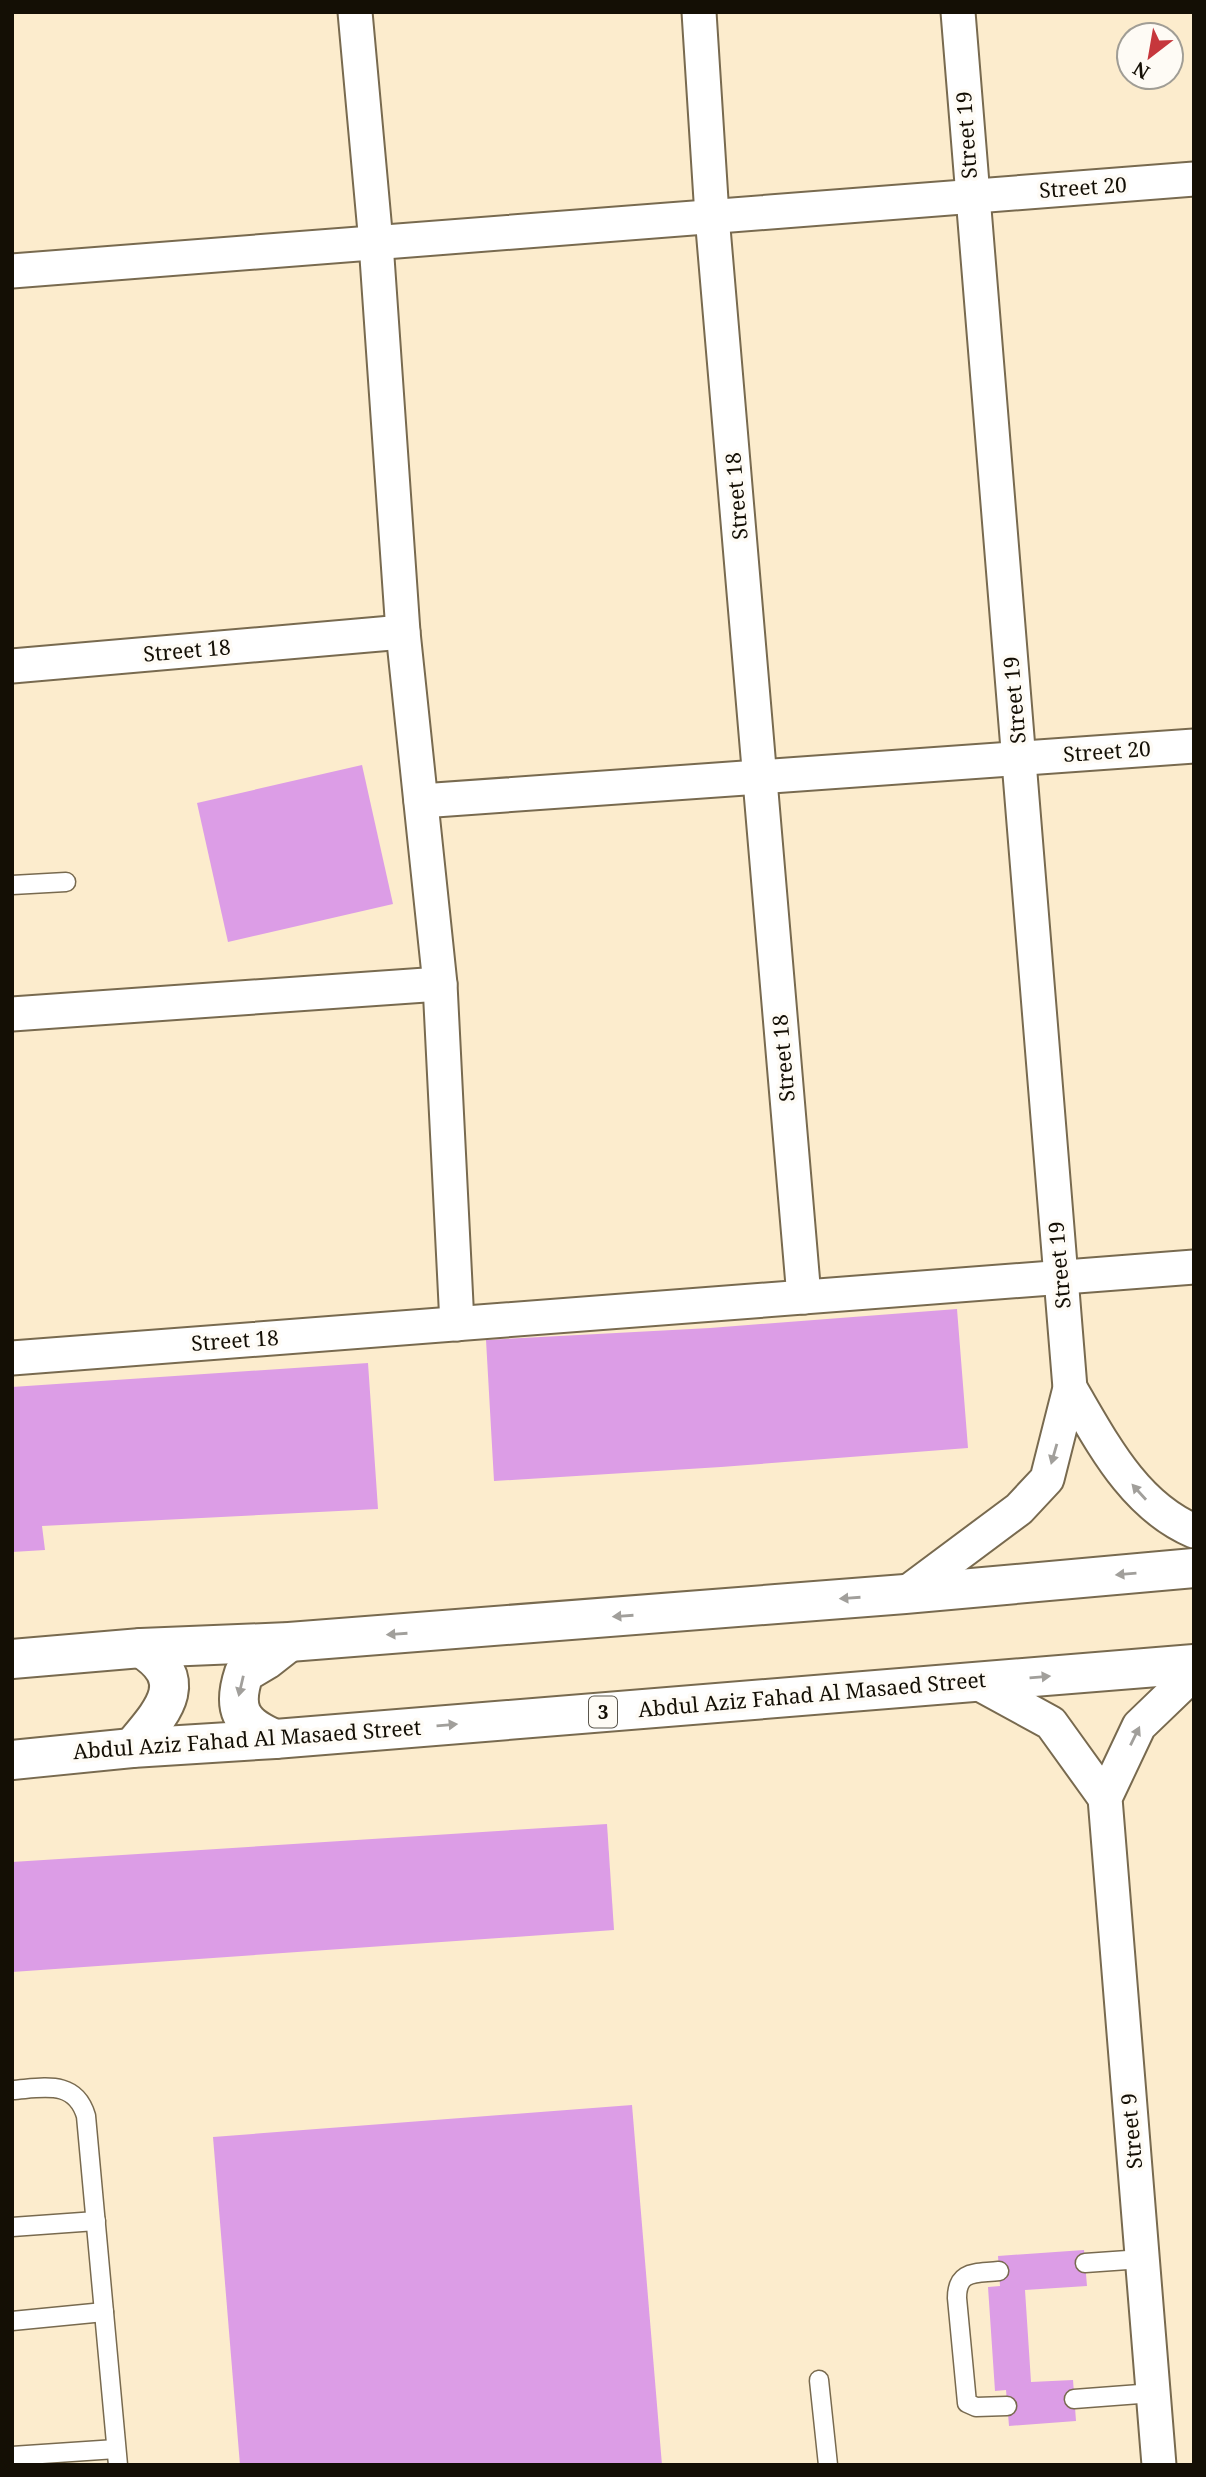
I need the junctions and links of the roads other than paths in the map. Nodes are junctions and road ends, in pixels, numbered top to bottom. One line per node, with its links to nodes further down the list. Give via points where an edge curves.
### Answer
1 (355, 12): 7 (street)
2 (699, 12): 6 (street, Street 18)
3 (958, 12): 5 (street, Street 19)
4 (1194, 179): 5 (street, Street 20)
5 (971, 196): 6 (street); 12 (street, Street 19)
6 (712, 216): 7 (street); 13 (street, Street 18)
7 (376, 243): 8 (street); 9 (street)
8 (12, 271)
9 (403, 632): 10 (street, Street 18); 14 (street)
10 (12, 666)
11 (1194, 746): 12 (street, Street 20)
12 (1020, 758): 13 (street); 20 (street, Street 19)
13 (761, 777): 14 (street); 21 (street, Street 18)
14 (421, 801): 17 (street)
15 (66, 882): 16 (lane)
16 (12, 885)
17 (440, 984): 18 (street); 22 (street)
18 (12, 1014)
19 (1194, 1267): 20 (street)
20 (1061, 1278): 21 (street, Street 18); 24 (street, Street 19)
21 (804, 1297): 22 (street, Street 18)
22 (457, 1324): 23 (street, Street 18)
23 (12, 1358)
24 (1070, 1388): 25 (street, Street 19, one-way to 24, via 1142,1497 1111,1457); 27 (street, Street 19, one-way to 27, via 1047,1479 1019,1509)
25 (1194, 1531)
26 (1194, 1568): 27 (main road, one-way to 27)
27 (905, 1594): 28 (main road, one-way to 28)
28 (289, 1642): 29 (main road); 34 (main road, one-way to 34, via 244,1673 237,1693 241,1714 255,1730)
29 (141, 1648): 30 (main road); 35 (main road, via 158,1659 168,1677 169,1697)
30 (12, 1659)
31 (1194, 1664): 33 (main road, Abdul Aziz Fahad Al Masaed Street / 3, one-way to 31)
32 (1194, 1673): 37 (street, Street 9, one-way to 32, via 1139,1726)
33 (976, 1682): 34 (main road, Abdul Aziz Fahad Al Masaed Street / 3, one-way to 33); 37 (street, via 1051,1723)
34 (275, 1739): 35 (main road, Abdul Aziz Fahad Al Masaed Street / 3)
35 (132, 1748): 36 (main road, Abdul Aziz Fahad Al Masaed Street / 3)
36 (12, 1760)
37 (1105, 1798): 41 (street, Street 9)
38 (12, 2090): 39 (lane, via 60,2088 83,2106)
39 (96, 2221): 40 (lane); 44 (lane)
40 (12, 2227)
41 (1142, 2259): 42 (lane); 47 (street, Street 9)
42 (1085, 2263)
43 (999, 2271): 49 (lane, via 964,2277 957,2298 967,2403)
44 (104, 2312): 45 (lane); 51 (lane)
45 (12, 2321)
46 (819, 2380): 52 (lane)
47 (1153, 2393): 48 (lane); 53 (street, Street 9)
48 (1074, 2399)
49 (1007, 2406)
50 (12, 2456): 51 (lane)
51 (117, 2457)
52 (828, 2465)
53 (1159, 2465)

